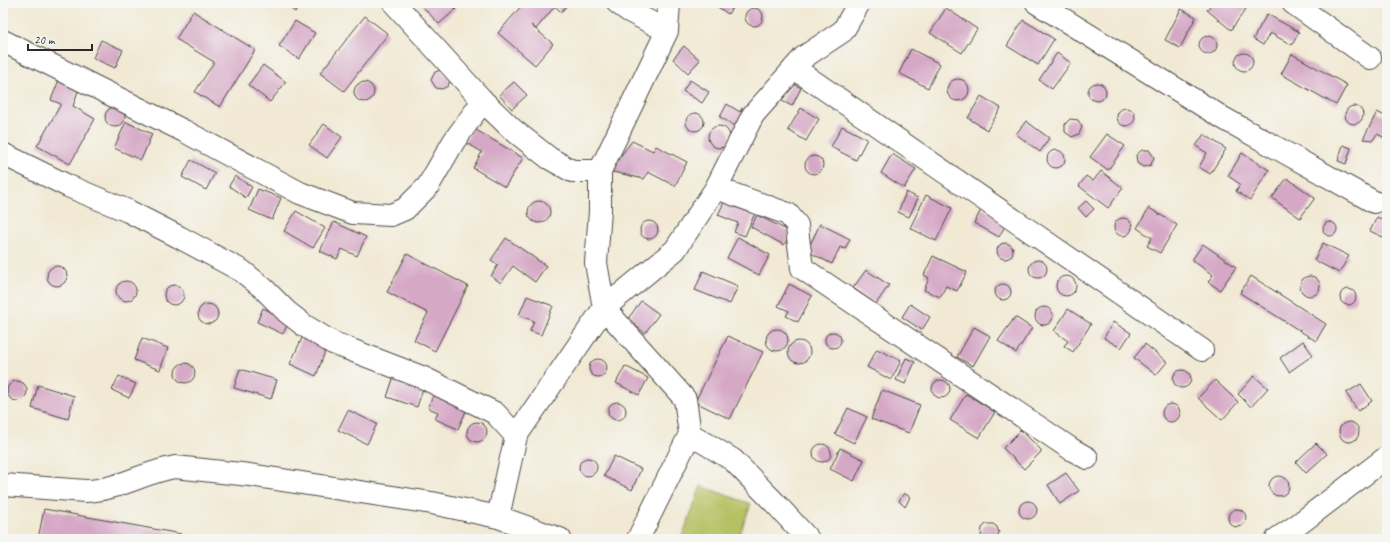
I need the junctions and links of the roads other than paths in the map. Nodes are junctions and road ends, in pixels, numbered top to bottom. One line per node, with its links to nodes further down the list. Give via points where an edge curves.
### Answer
1 (394, 3): 11 (street)
2 (618, 3): 7 (street)
3 (668, 3): 7 (street)
4 (859, 3): 10 (street, via 843,31 804,57)
5 (1037, 3): 15 (street, via 1223,118)
6 (1293, 3): 9 (street)
7 (667, 31): 13 (street)
8 (3, 41): 11 (street, via 184,131 300,193 353,213 391,215 405,209 428,186 454,141)
9 (1370, 58)
10 (794, 68): 14 (street, via 753,115); 17 (street)
11 (483, 101): 13 (street, via 512,129 549,158 572,170)
12 (3, 154): 19 (street, via 68,186 128,211 242,271 287,312 333,343 424,378 495,413)
13 (600, 171): 16 (street, via 596,263)
14 (716, 188): 16 (street, via 676,250); 21 (street, via 788,214 798,225 802,268)
15 (1374, 202)
16 (604, 308): 18 (street, via 685,399); 19 (street)
17 (1202, 350)
18 (690, 434): 25 (street); 26 (street, via 733,460)
19 (516, 436): 23 (street)
20 (1387, 457): 27 (street)
21 (1087, 458)
22 (3, 485): 23 (street, via 99,490 175,467 250,475 369,493)
23 (498, 517): 24 (street)
24 (560, 539)
25 (638, 539)
26 (808, 539)
27 (1277, 539)

